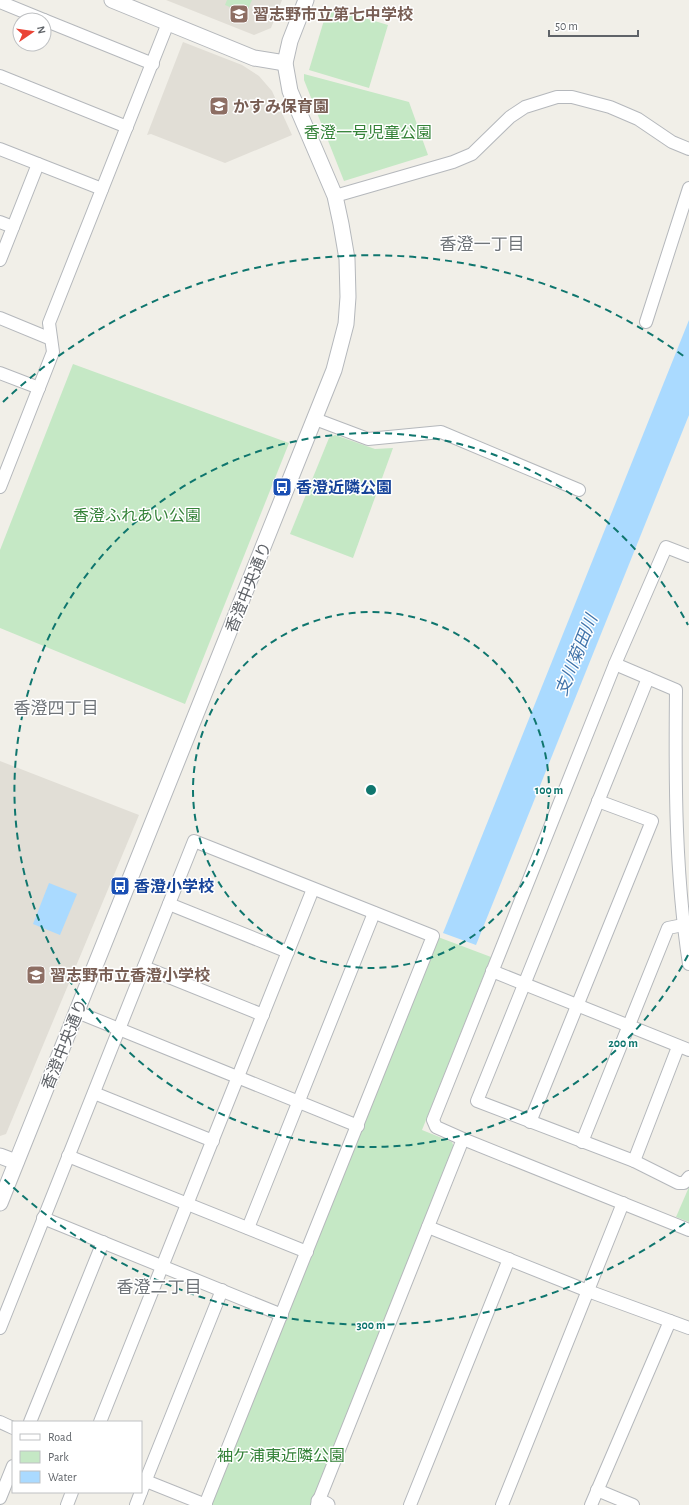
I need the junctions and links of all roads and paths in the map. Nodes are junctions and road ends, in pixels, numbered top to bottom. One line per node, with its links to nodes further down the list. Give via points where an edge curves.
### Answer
1 (112, 0): 6 (street)
2 (306, 0): 7 (street, 香澄中央通り, via 290,41)
3 (0, 2): 4 (street)
4 (24, 12)
5 (52, 23): 8 (street)
6 (168, 23): 7 (street, via 254,58); 8 (street)
7 (285, 63): 16 (street, 香澄中央通り, via 290,91)
8 (153, 64): 10 (street)
9 (0, 76): 10 (street)
10 (127, 126): 15 (street)
11 (0, 149): 13 (street)
12 (689, 149): 16 (street, via 672,142 641,120 610,106 572,97 558,97 525,107 510,117 472,154 453,162)
13 (38, 164): 15 (street); 18 (street)
14 (689, 188): 21 (street)
15 (102, 189): 22 (street, via 49,324)
16 (335, 196): 25 (street, 香澄中央通り, via 347,259 346,324 334,370)
17 (0, 222): 18 (street)
18 (13, 227): 19 (street)
19 (0, 260)
20 (0, 318): 22 (street)
21 (646, 322)
22 (51, 339): 24 (street, via 53,352)
23 (0, 373): 24 (street)
24 (40, 388): 26 (street)
25 (315, 419): 27 (street, via 368,439 441,432); 42 (street, 香澄中央通り)
26 (0, 487)
27 (579, 490)
28 (689, 556): 29 (street, via 666,547)
29 (616, 664): 30 (street); 39 (street)
30 (648, 678): 31 (street); 35 (street, via 676,690 676,828)
31 (598, 801): 40 (street); 41 (street, via 652,821)
32 (313, 889): 33 (street, via 194,841); 34 (street); 36 (street)
33 (169, 904): 36 (street); 38 (street)
34 (374, 913): 49 (street); 51 (street, via 433,936)
35 (683, 924): 37 (street); 44 (street, via 668,928)
36 (288, 952): 43 (street)
37 (689, 964)
38 (144, 967): 43 (street); 45 (street)
39 (492, 971): 40 (street); 52 (street, via 433,1120 436,1127)
40 (525, 984): 41 (street); 50 (street, via 477,1101)
41 (577, 1005): 44 (street); 50 (street)
42 (77, 1012): 45 (street); 58 (street, 香澄中央通り)
43 (263, 1015): 47 (street)
44 (628, 1026): 46 (street); 54 (street)
45 (119, 1030): 47 (street); 48 (street)
46 (684, 1048): 57 (street)
47 (238, 1077): 49 (street); 53 (street)
48 (94, 1093): 53 (street); 56 (street)
49 (298, 1102): 51 (street); 65 (street)
50 (530, 1122): 54 (street)
51 (358, 1126): 68 (street)
52 (463, 1139): 61 (street); 64 (street)
53 (213, 1140): 62 (street)
54 (582, 1142): 57 (street)
55 (0, 1156): 58 (street)
56 (68, 1156): 62 (street); 63 (street)
57 (634, 1161): 59 (street, via 678,1183)
58 (16, 1162): 60 (street, 香澄中央通り)
59 (689, 1177)
60 (0, 1203)
61 (623, 1203): 66 (street); 72 (street)
62 (188, 1204): 65 (street); 70 (street)
63 (43, 1218): 67 (street); 75 (street)
64 (428, 1226): 69 (street); 87 (street)
65 (248, 1228): 68 (street)
66 (689, 1230)
67 (103, 1242): 70 (street); 77 (street)
68 (307, 1252): 73 (street)
69 (509, 1258): 72 (street); 91 (street)
70 (162, 1266): 71 (street); 78 (street)
71 (222, 1290): 73 (street); 82 (street)
72 (588, 1291): 74 (street); 92 (street)
73 (282, 1315): 90 (street)
74 (670, 1321): 76 (street); 83 (street)
75 (0, 1328)
76 (689, 1328)
77 (30, 1421)
78 (100, 1421)
79 (0, 1422): 80 (street)
80 (12, 1428)
81 (12, 1468): 86 (street)
82 (142, 1486): 90 (street)
83 (597, 1490): 93 (street); 94 (street)
84 (72, 1493): 88 (street)
85 (140, 1493): 89 (street)
86 (0, 1498)
87 (321, 1504)
88 (67, 1505)
89 (136, 1505)
90 (206, 1505)
91 (410, 1505)
92 (502, 1505)
93 (592, 1505)
94 (633, 1505)

